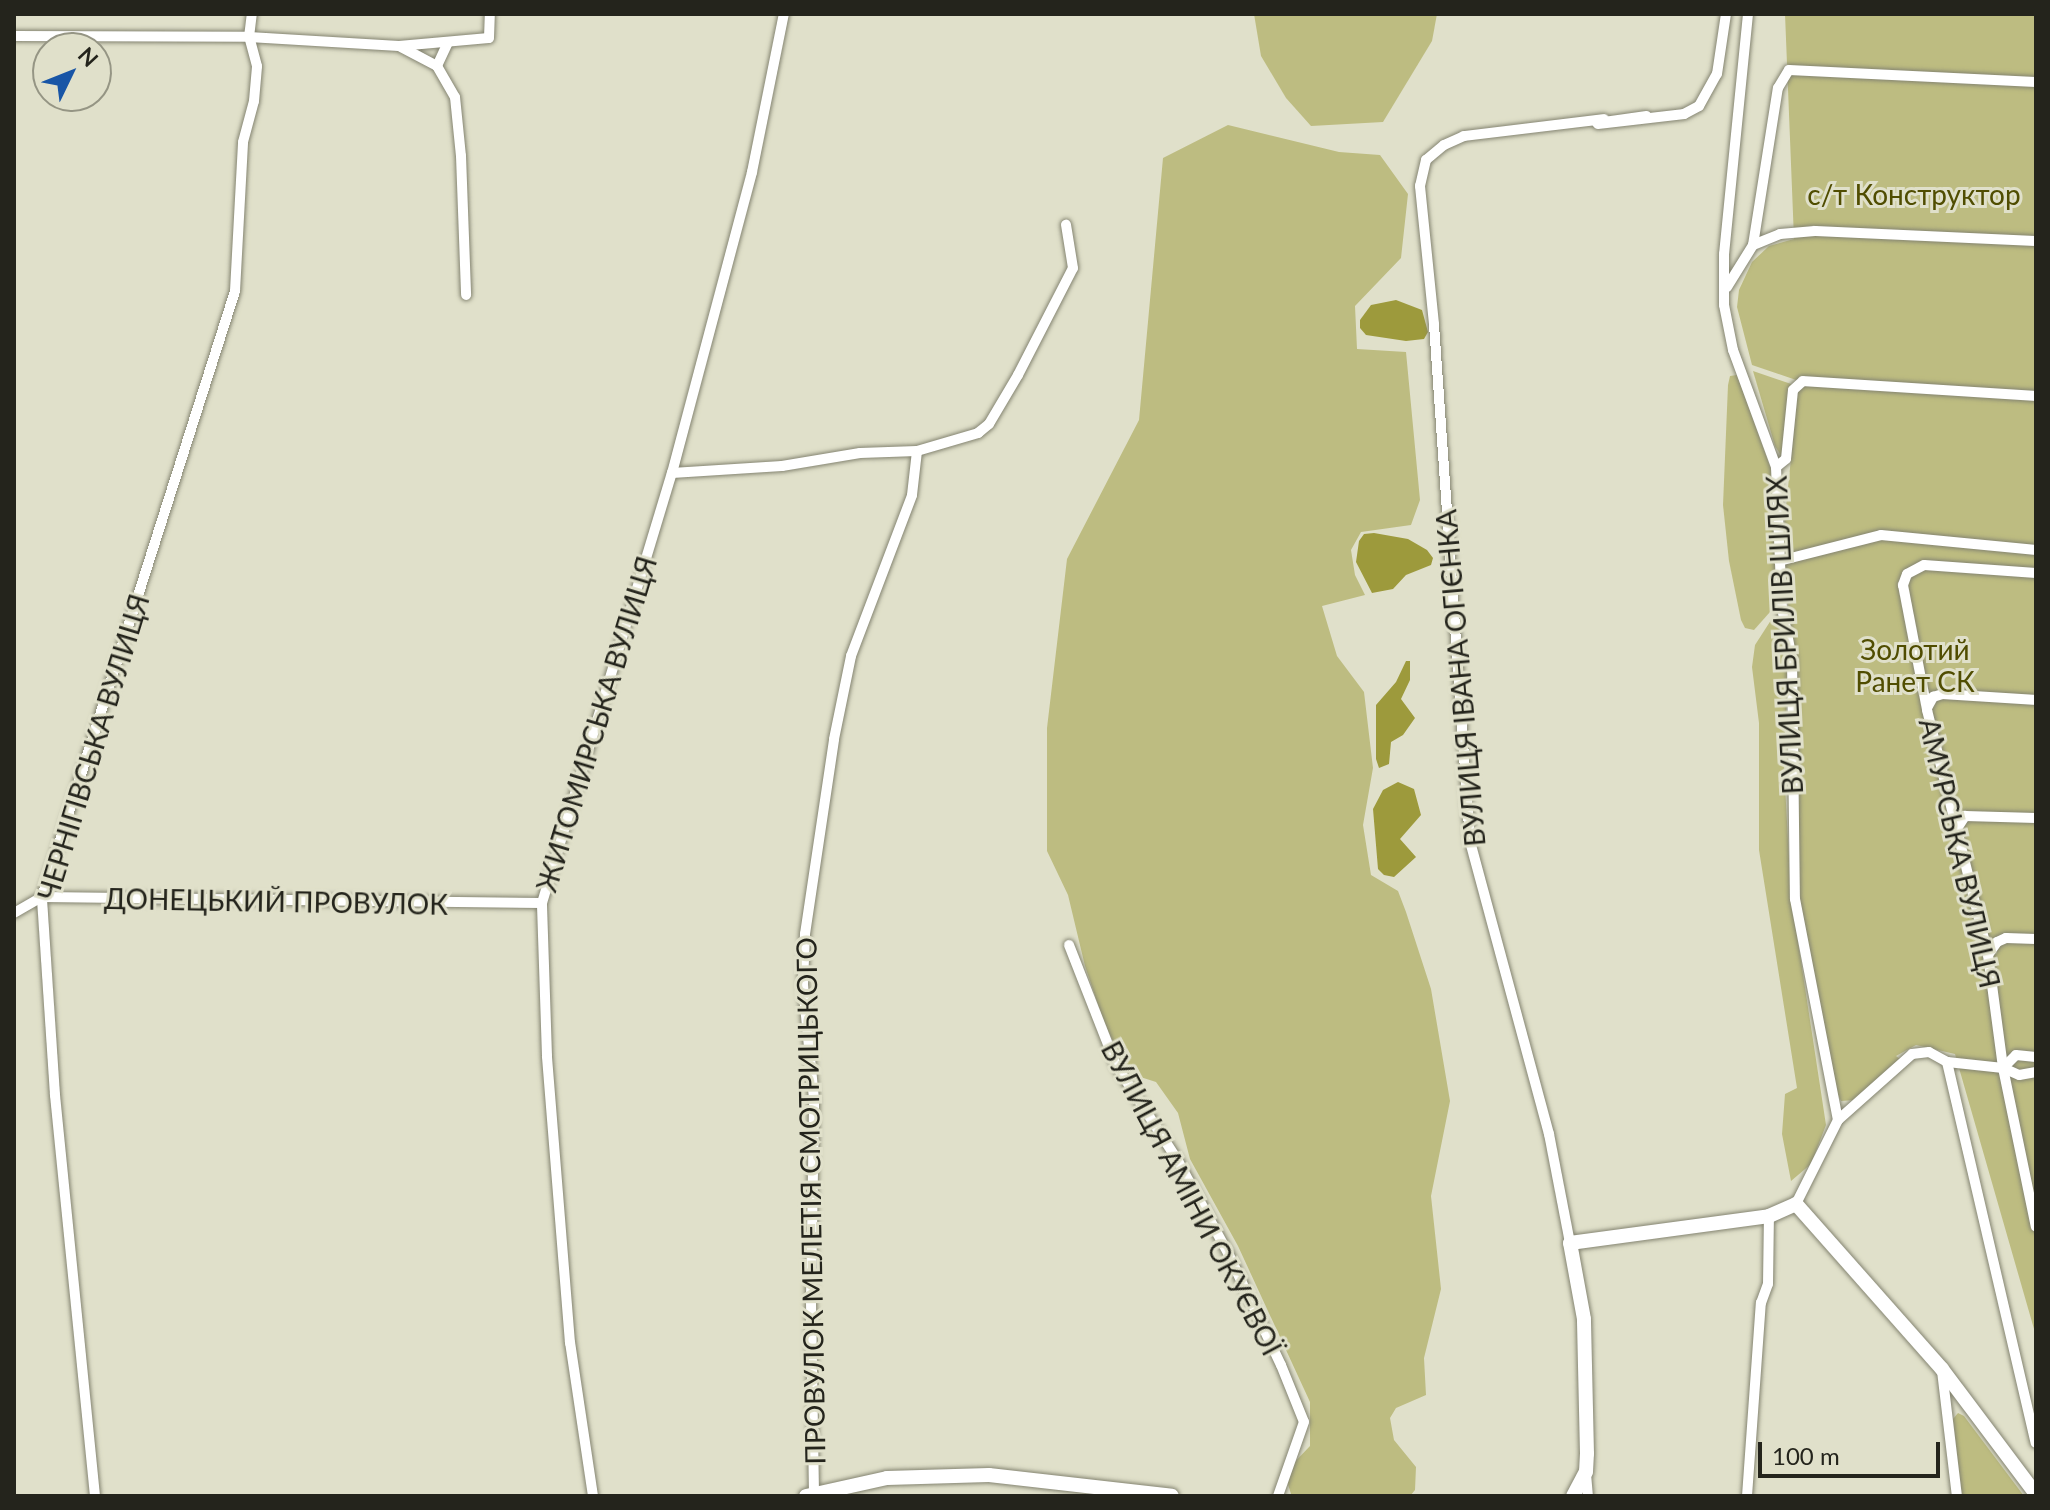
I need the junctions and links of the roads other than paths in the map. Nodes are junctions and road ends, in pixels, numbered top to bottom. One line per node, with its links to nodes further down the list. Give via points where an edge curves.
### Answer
1 (252, 14): 7 (street, ЧЕРНІГІВСЬКА ВУЛИЦЯ)
2 (490, 14): 8 (street, via 489,38)
3 (784, 14): 21 (street, ЖИТОМИРСЬКА ВУЛИЦЯ, via 752,172)
4 (1726, 14): 12 (street, via 1712,89 1692,111)
5 (1748, 14): 16 (street, ВУЛИЦЯ БРИЛІВ ШЛЯХ, via 1724,254)
6 (14, 36): 7 (street)
7 (249, 37): 9 (street); 29 (street, ЧЕРНІГІВСЬКА ВУЛИЦЯ, via 257,66 243,142 235,291)
8 (448, 42): 9 (street); 10 (street)
9 (399, 46): 10 (street)
10 (437, 66): 17 (street, via 455,97)
11 (2036, 82): 15 (street, via 1789,70 1778,88)
12 (1447, 144): 12 (street, via 1589,121 1604,119 1469,135); 12 (street, via 1541,130 1647,116 1628,117); 44 (street, ВУЛИЦЯ ІВАНА ОГІЄНКА, via 1426,160 1420,206 1434,324 1470,842 1549,1134)
13 (1066, 225): 19 (street, via 1073,268 989,424 978,433)
14 (2036, 241): 15 (street, via 1815,231 1780,234)
15 (1753, 245): 16 (street)
16 (1726, 289): 20 (street, ВУЛИЦЯ БРИЛІВ ШЛЯХ, via 1733,350)
17 (466, 295)
18 (2036, 396): 20 (street, via 1803,381 1793,390 1786,459)
19 (917, 451): 21 (street); 49 (street, ПРОВУЛОК МЕЛЕТІЯ СМОТРИЦЬКОГО, via 912,495 851,656 805,934 803,984 814,1099)
20 (1776, 467): 23 (street, ВУЛИЦЯ БРИЛІВ ШЛЯХ)
21 (672, 473): 30 (street, ЖИТОМИРСЬКА ВУЛИЦЯ)
22 (2036, 550): 23 (street, via 1881,535)
23 (1779, 561): 39 (street, ВУЛИЦЯ БРИЛІВ ШЛЯХ, via 1792,659 1795,899)
24 (2036, 573): 26 (street, АМУРСЬКА ВУЛИЦЯ, via 1924,565 1907,574 1903,585)
25 (2036, 700): 26 (street, via 1943,694 1929,701)
26 (1927, 710): 28 (street, АМУРСЬКА ВУЛИЦЯ)
27 (2036, 818): 28 (street, via 1965,816)
28 (1956, 830): 34 (street, АМУРСЬКА ВУЛИЦЯ)
29 (42, 897): 30 (street, ДОНЕЦЬКИЙ ПРОВУЛОК); 31 (street); 50 (street, ЧЕРНІГІВСЬКА ВУЛИЦЯ, via 55,1095)
30 (542, 903): 51 (street, ЖИТОМИРСЬКА ВУЛИЦЯ, via 547,1056 570,1343)
31 (14, 913)
32 (2036, 939): 34 (street, via 2006,938)
33 (1069, 945): 53 (street, ВУЛИЦЯ АМІНИ ОКУЄВОЇ, via 1116,1065 1178,1161 1228,1253 1304,1422)
34 (1988, 955): 37 (street, АМУРСЬКА ВУЛИЦЯ)
35 (2036, 1057): 37 (street, via 2016,1055)
36 (1947, 1062): 37 (street); 39 (street, via 1929,1052 1912,1054); 46 (street)
37 (2003, 1068): 38 (street, via 2019,1075); 40 (street, АМУРСЬКА ВУЛИЦЯ)
38 (2036, 1072)
39 (1838, 1120): 41 (street)
40 (2032, 1188): 43 (street, АМУРСЬКА ВУЛИЦЯ)
41 (1796, 1204): 42 (street); 45 (street)
42 (1769, 1216): 44 (street); 56 (street, via 1768,1284 1761,1303)
43 (2036, 1227)
44 (1570, 1243): 47 (street, ВУЛИЦЯ ІВАНА ОГІЄНКА, via 1584,1319)
45 (1942, 1369): 48 (street); 57 (street)
46 (2036, 1443)
47 (1586, 1472): 54 (street); 55 (street, ВУЛИЦЯ ІВАНА ОГІЄНКА)
48 (2036, 1494)
49 (810, 1495): 52 (street, ПРОВУЛОК МЕЛЕТІЯ СМОТРИЦЬКОГО, via 887,1478 989,1475)
50 (95, 1496)
51 (593, 1496)
52 (1172, 1496)
53 (1278, 1496)
54 (1573, 1496)
55 (1588, 1496)
56 (1747, 1496)
57 (1957, 1496)

